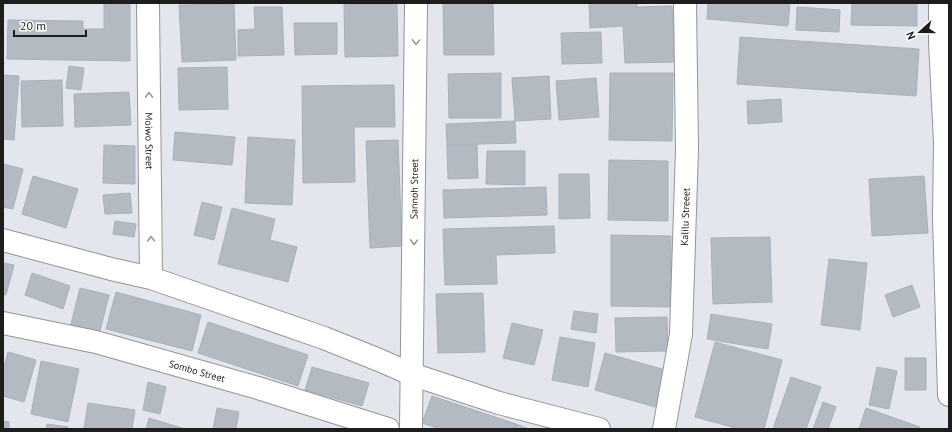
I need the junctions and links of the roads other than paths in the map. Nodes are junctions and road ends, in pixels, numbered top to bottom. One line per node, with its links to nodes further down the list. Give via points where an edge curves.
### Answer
1 (148, 3): 6 (street, Moiwo Street, one-way to 1)
2 (416, 3): 8 (street, Sannoh Street, one-way to 8)
3 (685, 3): 13 (street, Kalilu Streeet, via 687,149 681,334)
4 (940, 3): 9 (street)
5 (3, 240): 6 (street, via 104,268)
6 (151, 278): 8 (street, via 324,338)
7 (3, 323): 10 (street, Sombo Street, via 96,342 258,388)
8 (411, 374): 11 (street, Sannoh Street); 12 (street, via 499,403)
9 (949, 396)
10 (388, 429)
11 (411, 429)
12 (599, 429)
13 (664, 429)

